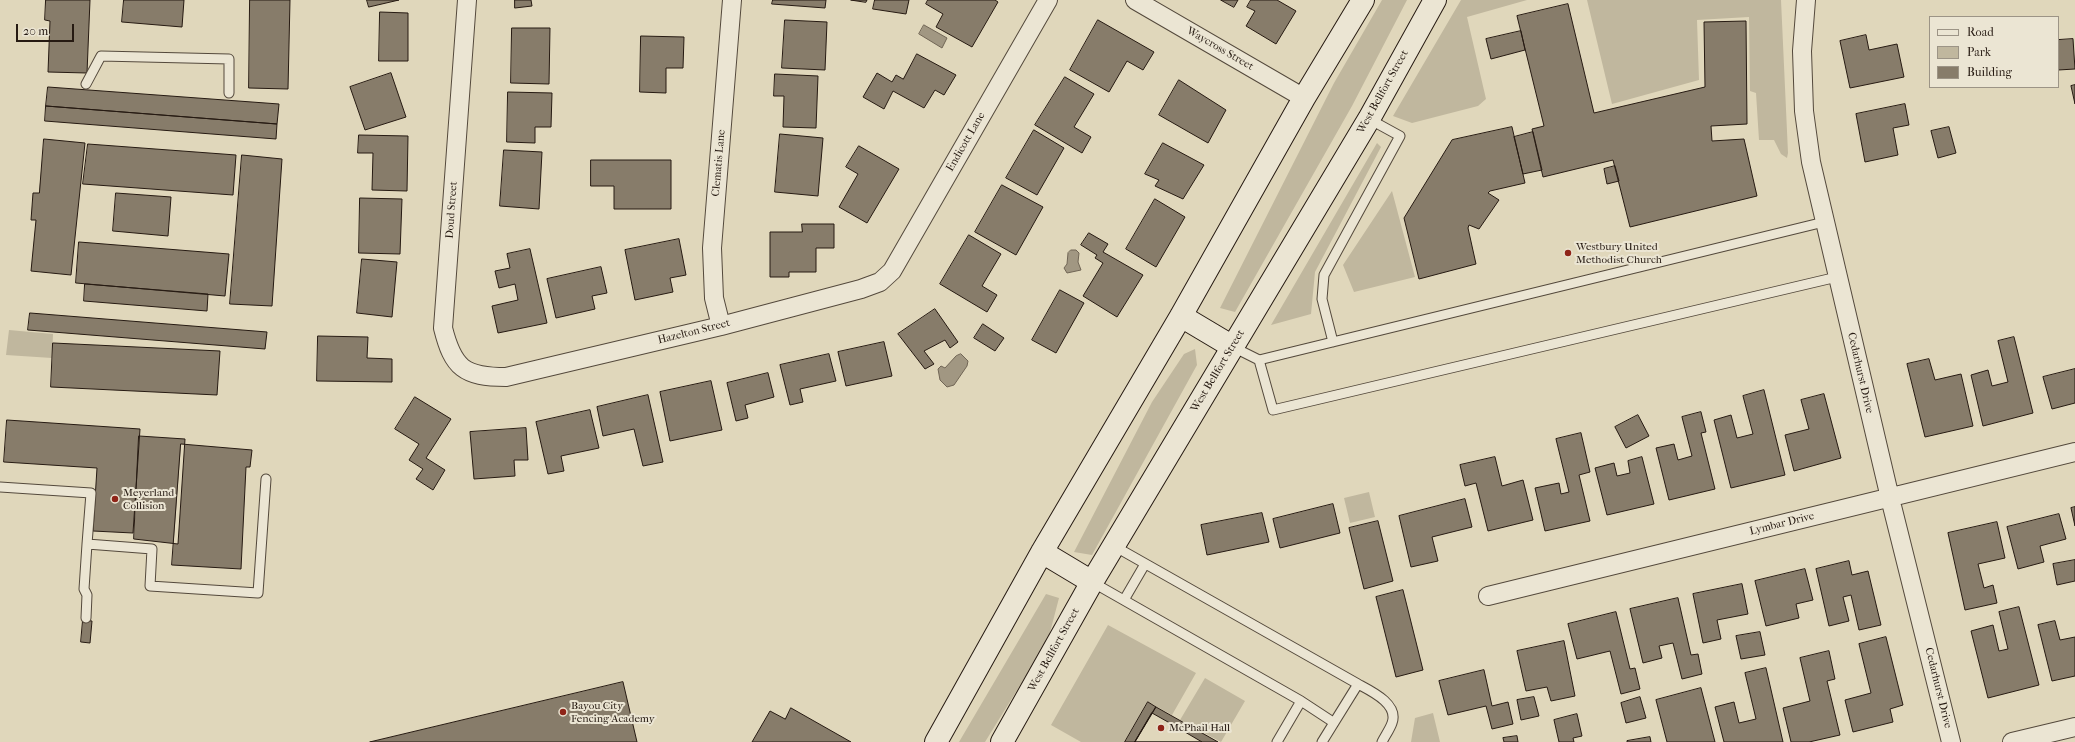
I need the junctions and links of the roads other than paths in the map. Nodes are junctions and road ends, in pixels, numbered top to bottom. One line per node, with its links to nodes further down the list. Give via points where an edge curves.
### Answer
1 (467, 0): 20 (street, Doud Street, via 443,328 452,357 466,371 482,377)
2 (732, 0): 16 (street, Clematis Lane, via 712,248 714,298)
3 (1048, 0): 14 (street, Endicott Lane, via 892,271)
4 (1135, 0): 10 (street, Waycross Street)
5 (1363, 0): 10 (main road)
6 (1435, 0): 11 (main road, West Bellfort Street)
7 (1806, 0): 12 (street, Cedarhurst Drive, via 1802,51 1804,111 1811,162)
8 (86, 84): 9 (lane, via 101,56 229,59)
9 (228, 93)
10 (1304, 98): 15 (main road)
11 (1369, 119): 17 (lane, via 1400,136 1324,275 1322,299); 18 (main road, West Bellfort Street)
12 (1824, 222): 13 (street, Cedarhurst Drive); 17 (lane)
13 (1837, 277): 19 (lane, via 1273,410); 24 (street, Cedarhurst Drive)
14 (880, 282): 16 (street, Hazelton Street)
15 (1181, 316): 18 (main road); 27 (main road)
16 (721, 326): 20 (street, Hazelton Street)
17 (1333, 342): 19 (lane)
18 (1233, 347): 19 (lane); 26 (main road, West Bellfort Street)
19 (1259, 360)
20 (506, 377)
21 (2075, 452): 24 (street, Lymbar Drive)
22 (266, 479): 25 (lane, via 258,593 150,586 152,549)
23 (0, 487): 25 (lane, via 90,493)
24 (1890, 498): 30 (street, Lymbar Drive); 42 (street, Cedarhurst Drive)
25 (87, 544): 32 (lane, via 84,589 87,595)
26 (1114, 546): 28 (lane); 29 (main road, West Bellfort Street)
27 (1042, 552): 29 (main road); 37 (main road)
28 (1145, 564): 31 (lane); 33 (lane)
29 (1092, 582): 31 (lane); 38 (main road, West Bellfort Street)
30 (1488, 596)
31 (1124, 600): 34 (lane)
32 (86, 618)
33 (1358, 684): 35 (lane); 41 (lane, via 1380,697 1392,712 1393,722)
34 (1301, 701): 35 (lane); 39 (lane)
35 (1334, 722): 40 (lane)
36 (2075, 727): 43 (street)
37 (936, 742)
38 (1002, 742)
39 (1277, 742)
40 (1322, 742)
41 (1382, 742)
42 (1951, 742)
43 (2012, 742)

